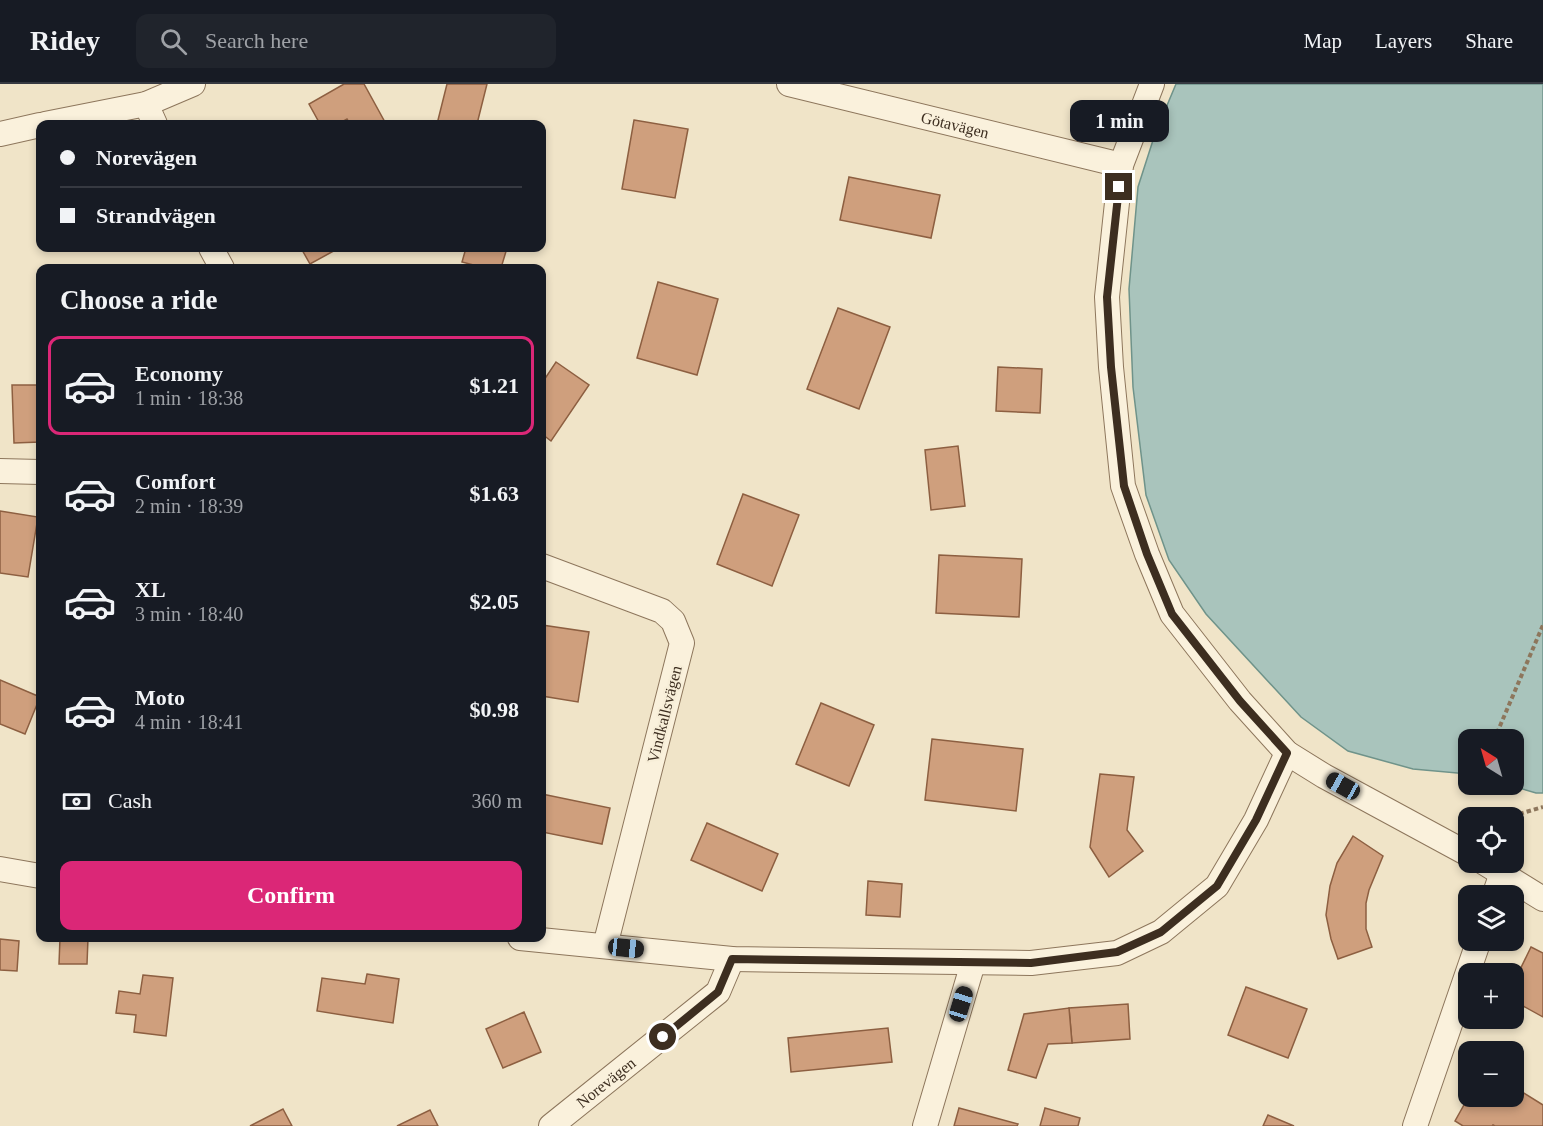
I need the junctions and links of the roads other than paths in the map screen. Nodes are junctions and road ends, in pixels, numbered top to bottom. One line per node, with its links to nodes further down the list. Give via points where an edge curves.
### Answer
1 (193, 84): 4 (street)
2 (789, 84): 8 (street, Götavägen)
3 (1152, 84): 8 (street)
4 (151, 114): 5 (street)
5 (87, 120)
6 (36, 126): 7 (street)
7 (0, 134)
8 (1121, 165): 12 (street, via 1107,297 1124,486 1172,614 1240,701)
9 (0, 471): 10 (street)
10 (36, 472)
11 (546, 568): 19 (street, Vindkallsvägen, via 662,611 673,621 682,643)
12 (1287, 753): 13 (street); 22 (street, via 1256,820 1217,886 1161,932 1117,952 1031,963)
13 (1458, 849)
14 (0, 869): 15 (street)
15 (36, 875)
16 (1493, 877): 17 (street)
17 (1543, 899)
18 (546, 940): 19 (street)
19 (605, 946): 21 (street)
20 (1475, 951): 25 (street)
21 (732, 959): 22 (street); 23 (street, Norevägen, via 718,992)
22 (974, 963): 24 (street)
23 (551, 1126)
24 (925, 1126)
25 (1415, 1126)

